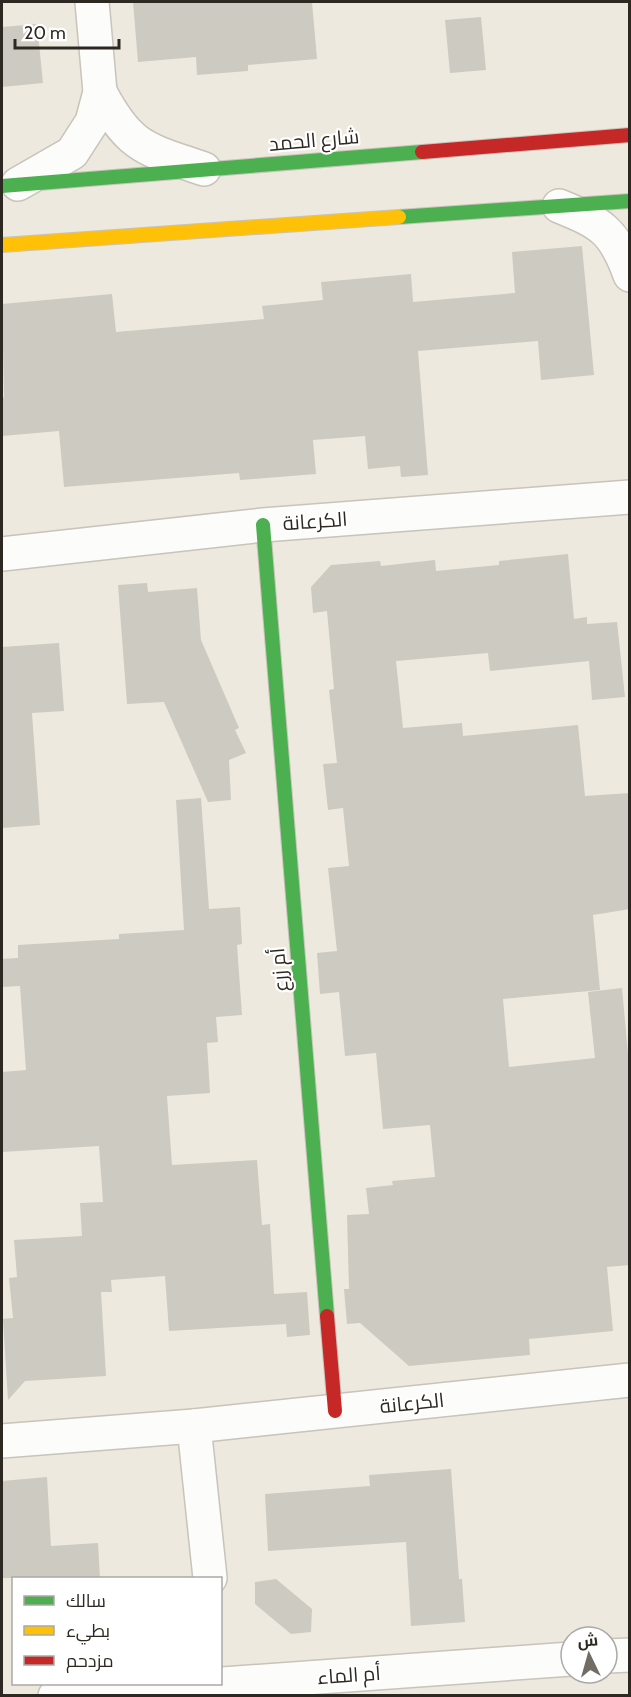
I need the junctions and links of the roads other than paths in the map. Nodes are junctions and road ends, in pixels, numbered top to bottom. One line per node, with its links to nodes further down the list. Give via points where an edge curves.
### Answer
1 (92, 2): 2 (street)
2 (100, 92): 4 (street, via 116,123 144,149); 5 (street, via 92,122 72,153)
3 (630, 135): 4 (street, شارع الحمد)
4 (204, 169): 5 (street, شارع الحمد)
5 (10, 185)
6 (630, 201): 7 (street)
7 (559, 206): 8 (street); 9 (street, via 594,220 611,237)
8 (2, 245)
9 (630, 275)
10 (630, 497): 11 (street, الكرعانة)
11 (263, 525): 12 (street, الكرعانة); 14 (street, أم زرع)
12 (2, 554)
13 (630, 1380): 14 (street, الكرعانة)
14 (335, 1412): 15 (street, الكرعانة)
15 (194, 1426): 16 (street, الكرعانة); 17 (street)
16 (2, 1441)
17 (210, 1577)
18 (559, 1660): 19 (street, أم الماء)
19 (222, 1682)
20 (183, 1685): 21 (street, أم الماء)
21 (55, 1695)

